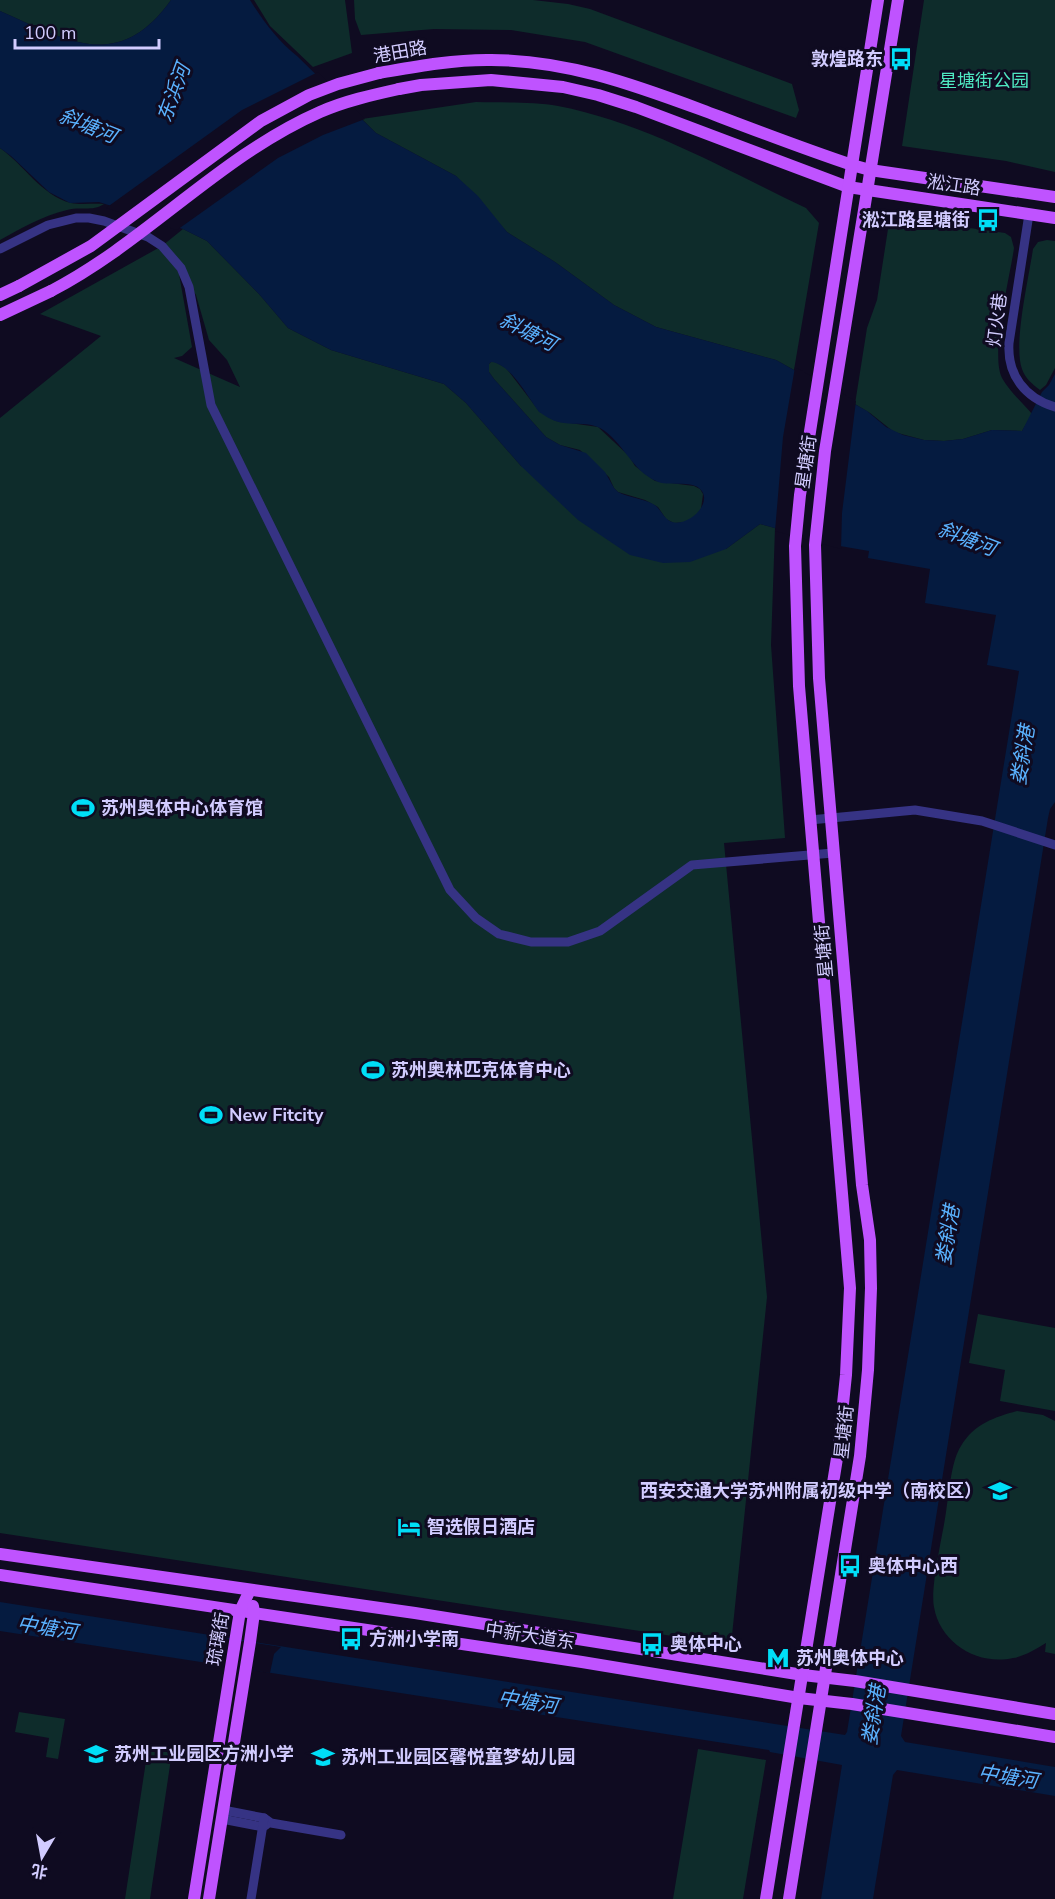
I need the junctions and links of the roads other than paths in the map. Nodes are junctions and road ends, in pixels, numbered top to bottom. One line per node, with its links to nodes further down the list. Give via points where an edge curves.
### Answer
1 (878, 0): 3 (main road, 星塘街)
2 (898, 0): 4 (main road, 星塘街)
3 (852, 165): 4 (main road, 淞江路); 5 (main road, 星塘街); 11 (main road, 港田路, bridge, via 647,90 577,69 526,62 450,62 379,73 309,95 214,153 91,246)
4 (870, 170): 6 (main road, 星塘街); 7 (main road, 淞江路)
5 (849, 187): 6 (main road, 淞江路); 12 (main road, 港田路, bridge, via 598,95 563,87 491,80 421,85 342,103 282,131 216,174 88,270); 15 (main road, 星塘街, via 795,546)
6 (867, 191): 8 (main road, 淞江路); 14 (main road, 星塘街, via 815,545 819,678)
7 (1055, 197)
8 (1029, 214): 9 (main road, 淞江路); 13 (street, 灯火巷, via 1008,354 1015,378 1026,392)
9 (1055, 218)
10 (0, 249): 18 (street, via 48,225 89,218 148,237 162,246 181,268 189,286 211,405 450,890 489,928 531,942 568,942 600,931 692,865)
11 (0, 295)
12 (0, 315)
13 (1055, 408)
14 (831, 818): 15 (street); 16 (street, via 915,810 982,821); 17 (main road, 星塘街)
15 (810, 820): 18 (main road, 星塘街)
16 (1055, 845)
17 (833, 853): 18 (street); 25 (main road, 星塘街, via 870,1240 871,1288 860,1456)
18 (812, 855): 24 (main road, 星塘街, via 850,1288 838,1452)
19 (0, 1554): 21 (main road, 中新大道东)
20 (0, 1575): 22 (main road, 中新大道东)
21 (250, 1590): 22 (main road, 琉璃街); 23 (main road, 琉璃街); 24 (main road, 中新大道东)
22 (240, 1611): 23 (main road, 中新大道东); 33 (main road, 琉璃街)
23 (254, 1613): 26 (main road, 中新大道东); 30 (main road, 琉璃街)
24 (803, 1675): 25 (main road, 中新大道东); 26 (main road, 星塘街)
25 (825, 1677): 27 (main road, 星塘街); 28 (main road, 中新大道东)
26 (800, 1698): 27 (main road, 中新大道东); 36 (main road, 星塘街)
27 (821, 1700): 29 (main road, 中新大道东); 37 (main road, 星塘街)
28 (1055, 1714)
29 (1055, 1737)
30 (223, 1815): 31 (street); 34 (main road, 琉璃街)
31 (266, 1823): 32 (street); 35 (street)
32 (341, 1835)
33 (194, 1899)
34 (209, 1899)
35 (251, 1899)
36 (766, 1899)
37 (789, 1899)

